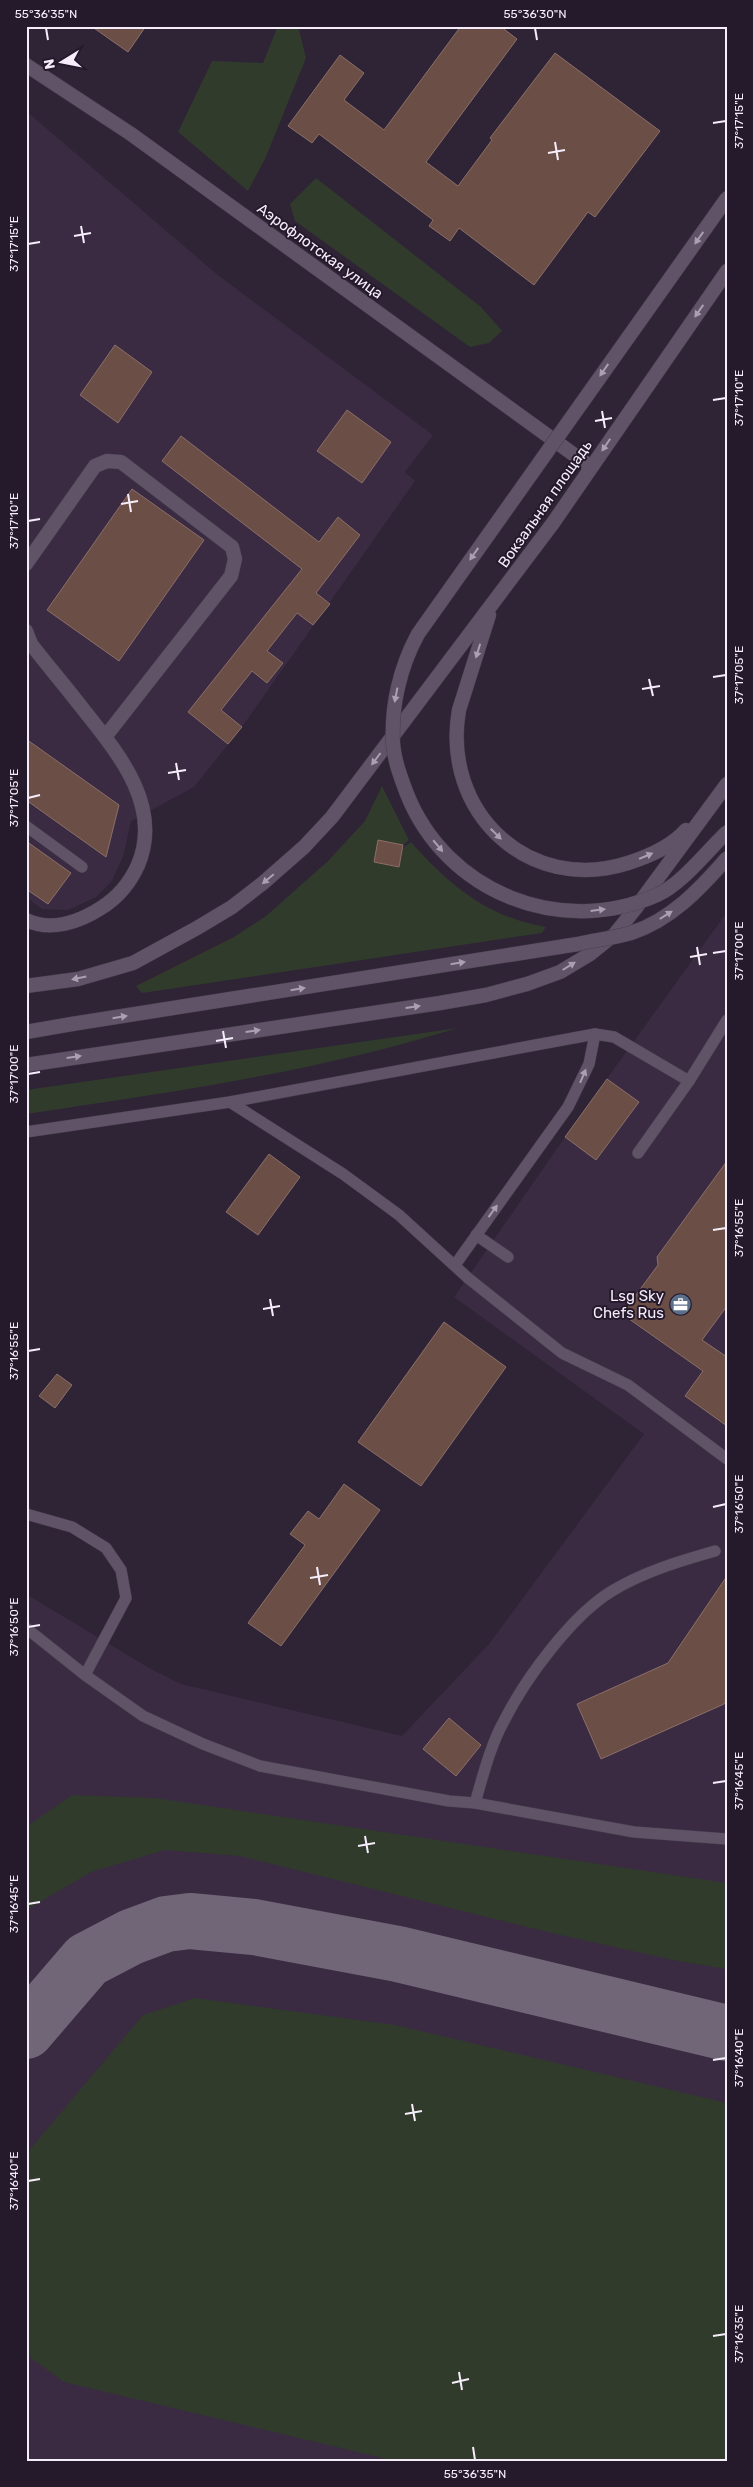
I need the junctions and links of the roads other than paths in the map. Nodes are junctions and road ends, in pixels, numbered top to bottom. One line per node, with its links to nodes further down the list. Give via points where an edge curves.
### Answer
1 (26, 65): 4 (street, Аэрофлотская улица, via 131,134)
2 (727, 198): 11 (street, one-way to 11, bridge, via 418,634 407,656 396,696 393,745 399,775 414,810 436,844 477,882 526,904 564,911 588,911 616,908 658,894 682,877)
3 (727, 271): 4 (street, Вокзальная площадь, one-way to 4)
4 (591, 466): 6 (street, Вокзальная площадь)
5 (26, 564): 8 (street, via 95,466 107,461 121,462 232,547 235,559 231,576)
6 (492, 604): 9 (street, one-way to 9, via 459,710 456,741 468,796 499,838 527,856 566,870 612,868 644,858 674,841); 15 (street, Вокзальная площадь, one-way to 15, via 317,834 289,861 232,907 134,963 78,979)
7 (26, 631): 8 (street, via 31,644)
8 (105, 737): 14 (street, via 131,776 143,814 144,844 134,874 112,901 82,918 53,925 37,925)
9 (726, 785): 19 (street, one-way to 9, via 486,995 560,972 615,934)
10 (26, 826): 13 (lane)
11 (727, 832)
12 (727, 858): 17 (street, one-way to 12, bridge, via 578,944 629,933 675,910)
13 (82, 868)
14 (26, 920)
15 (26, 986)
16 (727, 1020): 20 (lane)
17 (26, 1032)
18 (595, 1034): 20 (lane, via 614,1037); 21 (lane); 24 (lane, one-way to 18, via 568,1108 589,1064)
19 (26, 1065)
20 (689, 1081): 23 (lane)
21 (230, 1102): 22 (lane); 26 (lane, via 399,1215)
22 (26, 1132)
23 (638, 1153)
24 (476, 1235): 25 (lane); 26 (lane)
25 (508, 1257)
26 (455, 1265): 27 (lane, via 562,1353 628,1385)
27 (727, 1459)
28 (26, 1514): 31 (lane, via 72,1527 106,1548 121,1570 126,1598)
29 (715, 1551): 32 (lane, via 652,1571 611,1591 573,1623 545,1658 504,1721)
30 (26, 1628): 31 (lane)
31 (85, 1675): 32 (lane, via 143,1716 260,1766 440,1800)
32 (475, 1803): 33 (lane, via 634,1832)
33 (727, 1839)

